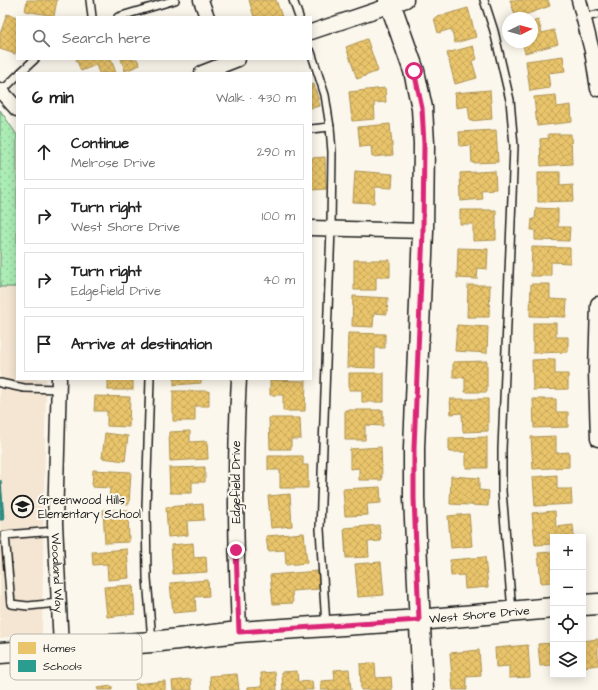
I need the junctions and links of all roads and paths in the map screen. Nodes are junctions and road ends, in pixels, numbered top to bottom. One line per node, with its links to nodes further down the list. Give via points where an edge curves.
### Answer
1 (90, 0): 9 (lane)
2 (175, 0): 10 (lane)
3 (201, 0): 11 (street)
4 (293, 0): 12 (lane)
5 (484, 0): 41 (lane, via 510,100 514,146 502,477)
6 (579, 0): 13 (street)
7 (395, 2): 14 (street); 29 (street, via 422,108)
8 (598, 14): 13 (lane)
9 (92, 16)
10 (121, 16)
11 (207, 16)
12 (299, 16)
13 (584, 18): 22 (street)
14 (312, 32)
15 (312, 55): 25 (lane, via 325,95)
16 (34, 60): 19 (lane)
17 (233, 60): 18 (street)
18 (223, 62): 20 (street)
19 (21, 72)
20 (204, 72)
21 (16, 77): 23 (lane)
22 (598, 89)
23 (1, 90): 24 (street)
24 (16, 108)
25 (330, 127): 26 (lane); 28 (lane)
26 (312, 129)
27 (312, 228): 28 (street)
28 (331, 228): 29 (street); 43 (lane, via 320,529)
29 (423, 231): 42 (street, via 414,448)
30 (598, 304): 35 (street)
31 (150, 380): 46 (lane, via 146,508 147,578)
32 (239, 380): 44 (street, Edgefield Drive, via 236,550)
33 (0, 383): 34 (lane, via 24,388)
34 (59, 384): 36 (street, Woodland Way)
35 (598, 439)
36 (55, 531): 37 (street, Woodland Way); 37 (lane, via 5,534 11,604 28,606)
37 (58, 603): 45 (street, Woodland Way)
38 (598, 604): 39 (street)
39 (586, 605)
40 (550, 608): 41 (street, West Shore Drive)
41 (512, 611): 42 (street, West Shore Drive)
42 (419, 620): 43 (street, West Shore Drive); 48 (street)
43 (326, 626): 44 (street, West Shore Drive)
44 (239, 632): 46 (street, West Shore Drive)
45 (60, 634)
46 (152, 642): 47 (street, West Shore Drive)
47 (142, 643)
48 (423, 690)

